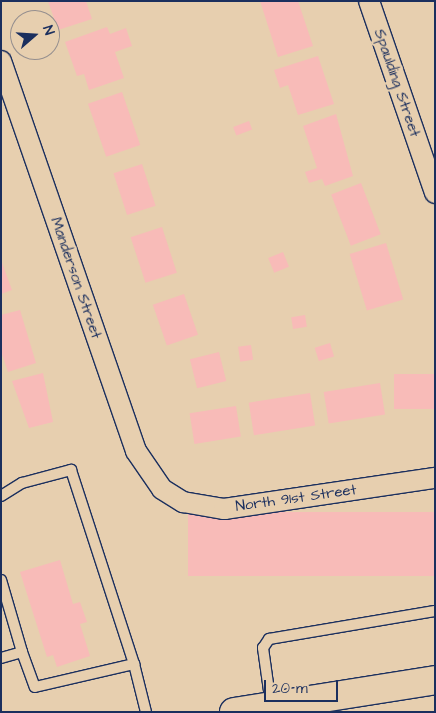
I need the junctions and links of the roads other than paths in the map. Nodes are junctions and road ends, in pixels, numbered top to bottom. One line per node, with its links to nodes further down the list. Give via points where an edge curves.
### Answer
1 (369, 1): 3 (street, Spaulding Street)
2 (1, 61): 5 (street, Manderson Street, via 136,451)
3 (435, 193)
4 (435, 478): 5 (street, North 91st Street, via 224,509 183,502)
5 (162, 489)
6 (1, 496): 11 (lane, via 22,484 72,470)
7 (1, 580): 9 (lane)
8 (435, 611): 13 (lane, via 269,639 263,648)
9 (22, 652): 10 (lane); 11 (lane, via 35,687)
10 (1, 658)
11 (134, 664): 14 (lane)
12 (435, 680): 13 (main road)
13 (271, 706): 15 (main road)
14 (146, 712)
15 (234, 712)

